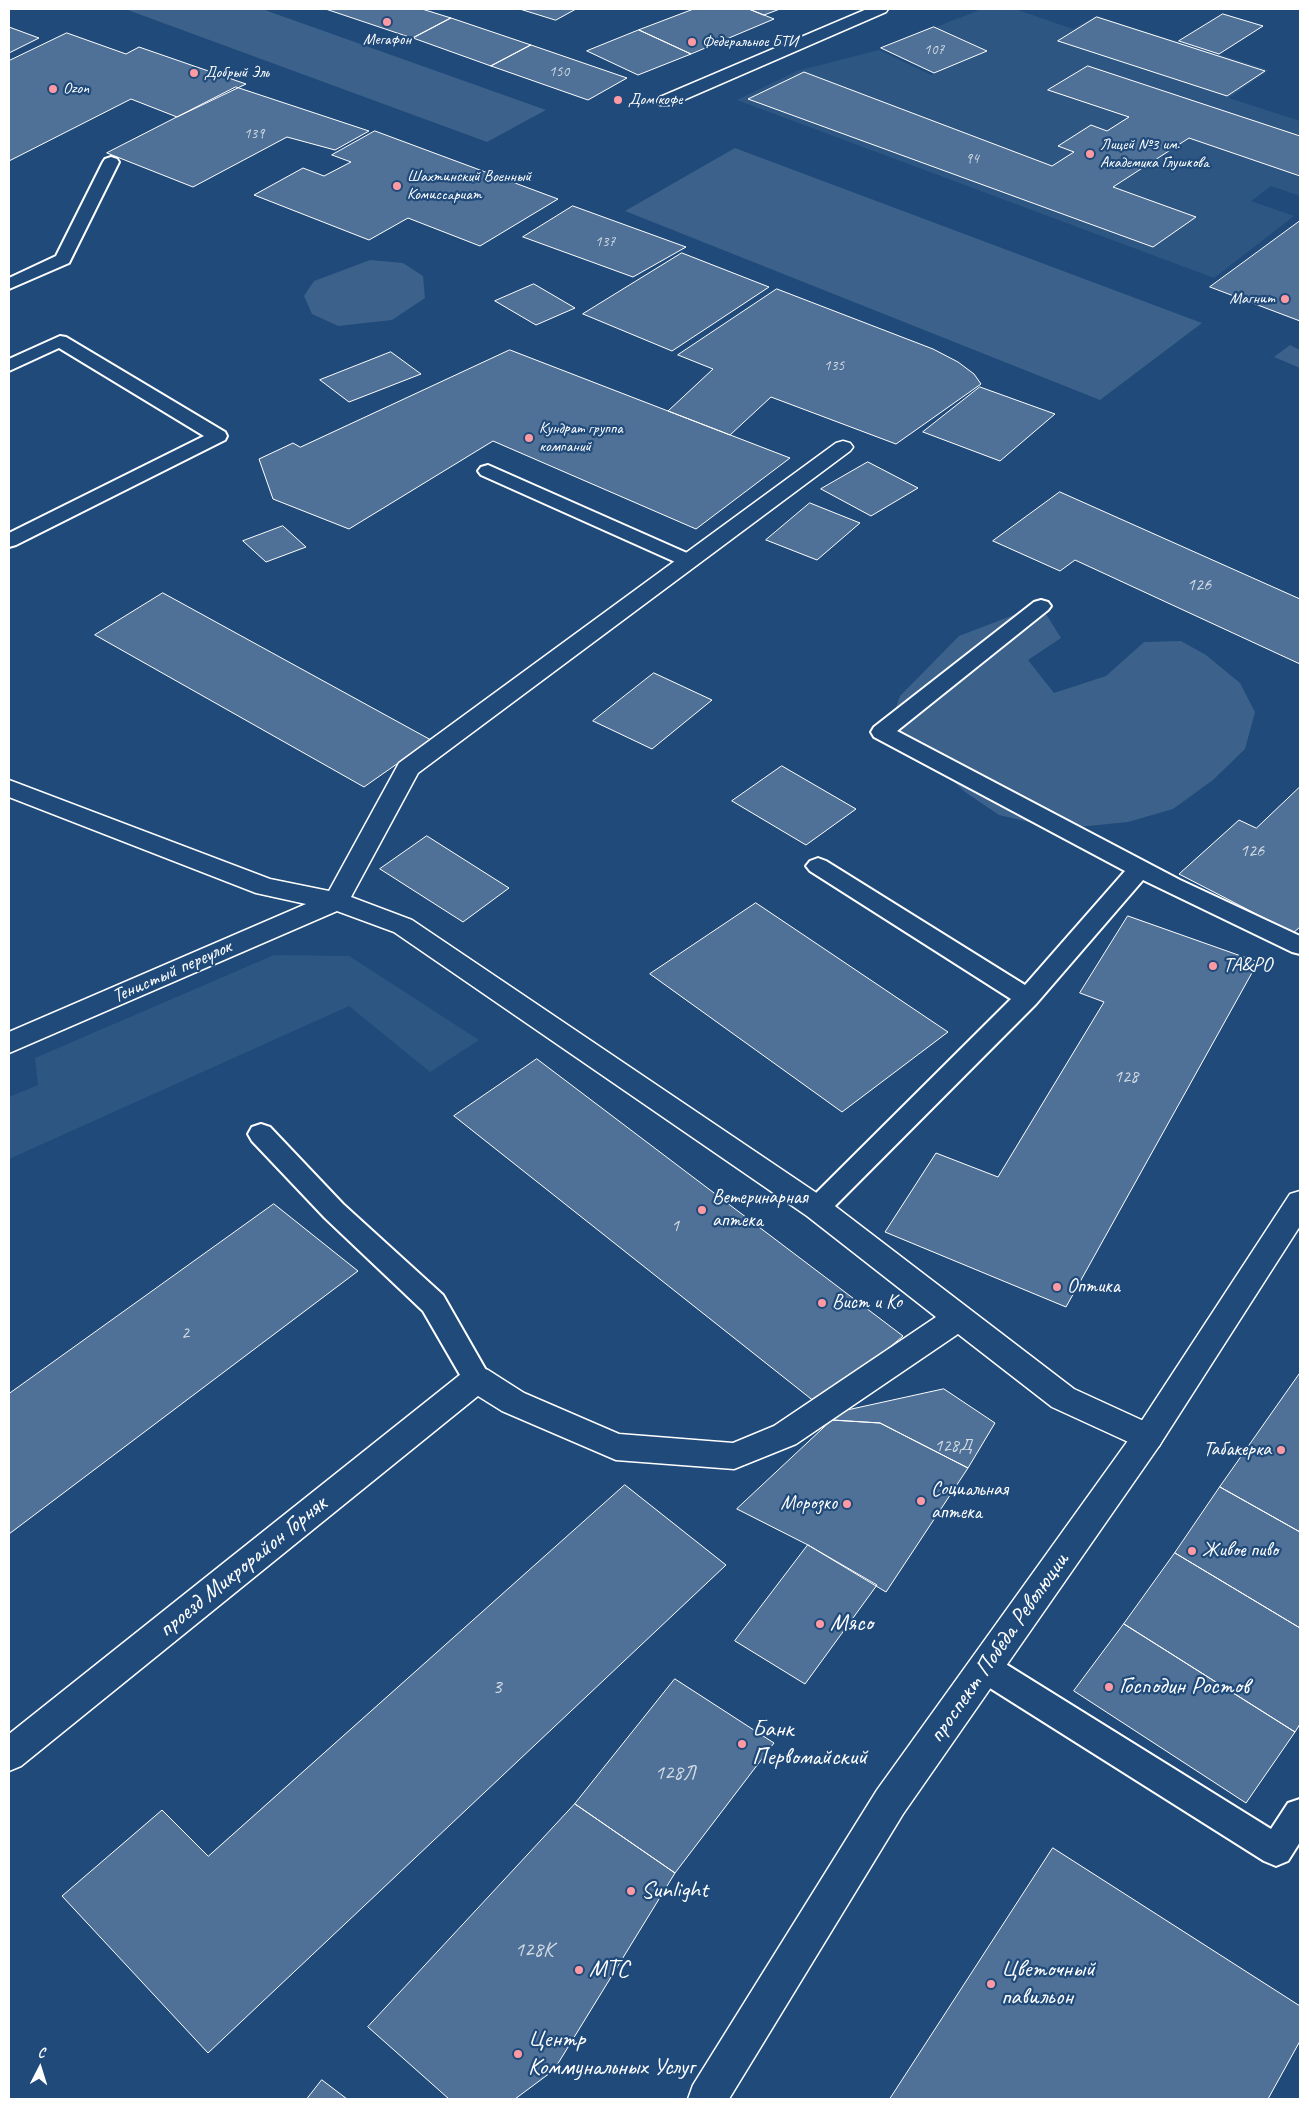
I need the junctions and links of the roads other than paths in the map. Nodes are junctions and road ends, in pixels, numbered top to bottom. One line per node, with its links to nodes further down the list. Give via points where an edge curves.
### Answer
1 (880, 9): 2 (street)
2 (666, 101)
3 (111, 162): 4 (lane, via 64,259)
4 (9, 284)
5 (9, 366): 8 (lane, via 60,341 218,436)
6 (843, 447): 9 (street)
7 (488, 471): 9 (lane)
8 (9, 541)
9 (689, 561): 14 (street, via 408,768)
10 (1041, 606): 13 (lane, via 882,732)
11 (9, 788): 14 (street, via 265,887)
12 (818, 866): 16 (lane)
13 (1140, 869): 15 (lane); 16 (lane)
14 (336, 901): 17 (street, Тенистый переулок); 20 (street, via 403,926)
15 (1300, 946)
16 (1027, 998): 20 (lane)
17 (9, 1043)
18 (262, 1134): 22 (lane, via 334,1211 433,1302)
19 (1300, 1202): 23 (street, проспект Победа Революции)
20 (817, 1208): 21 (street)
21 (958, 1318): 22 (street, via 785,1435 734,1456 616,1447 513,1402); 23 (street, via 1064,1398)
22 (476, 1379): 25 (street, проезд Микрорайон Горняк)
23 (1148, 1437): 24 (street, проспект Победа Революции)
24 (985, 1668): 26 (lane, via 1276,1850); 27 (street, проспект Победа Революции, via 890,1802)
25 (9, 1755)
26 (1300, 1814)
27 (707, 2099)

